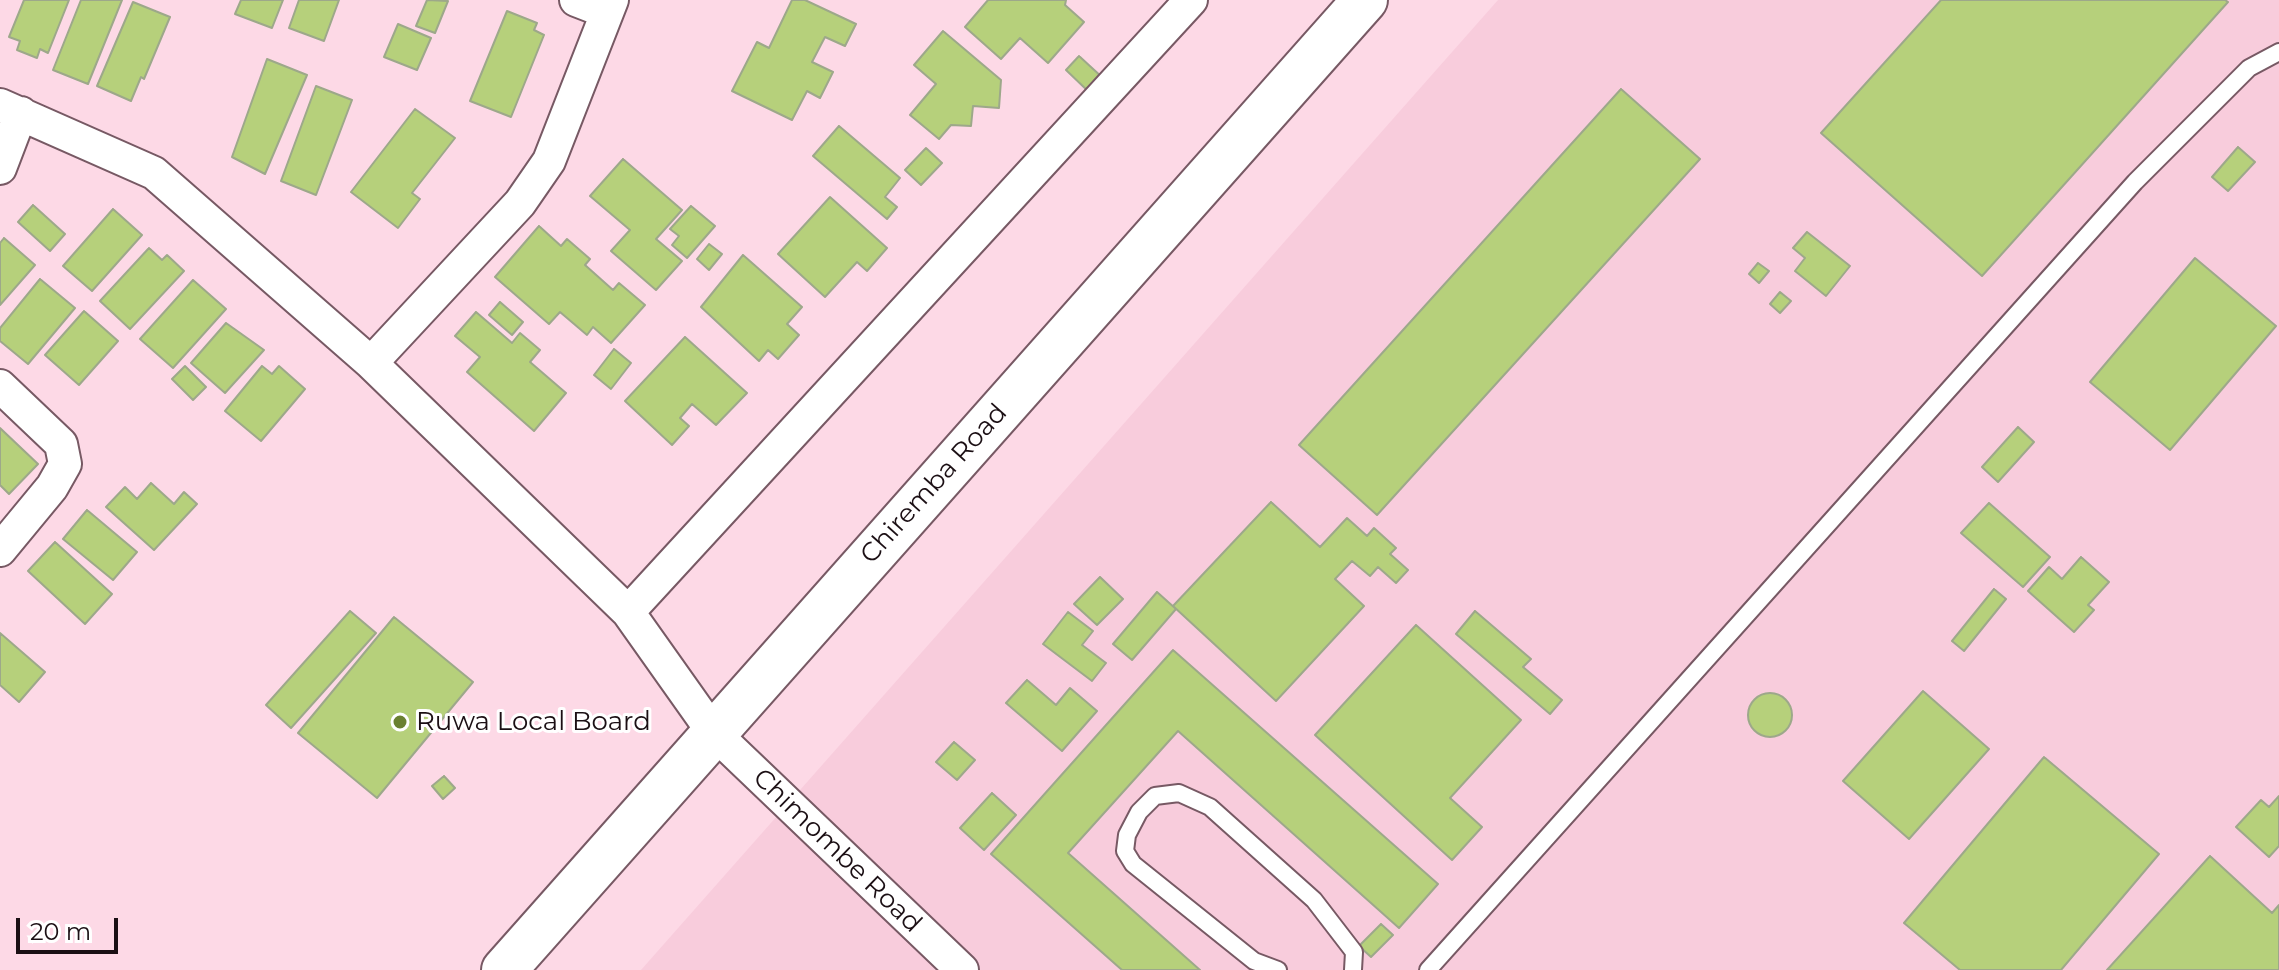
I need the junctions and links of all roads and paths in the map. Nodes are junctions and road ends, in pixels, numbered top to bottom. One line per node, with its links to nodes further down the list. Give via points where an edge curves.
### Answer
1 (576, 0): 4 (street)
2 (1191, 0): 11 (street)
3 (1365, 0): 12 (main road, Chiremba Road)
4 (609, 6): 8 (street, via 549,161 520,203)
5 (2279, 52): 17 (lane, via 2249,68 2135,182)
6 (11, 109): 7 (street); 8 (street, Chimombe Road, via 154,173)
7 (0, 168)
8 (371, 363): 11 (street, Chimombe Road)
9 (0, 386): 10 (street, via 61,444 65,464)
10 (0, 550)
11 (628, 612): 12 (street, Chimombe Road)
12 (713, 732): 13 (main road, Chiremba Road); 14 (street, Chimombe Road)
13 (504, 970)
14 (962, 970)
15 (1278, 970): 16 (lane, via 1254,961 1133,864 1125,851 1127,835 1155,796 1179,793 1210,807 1314,900 1354,952)
16 (1353, 970)
17 (1428, 970)

